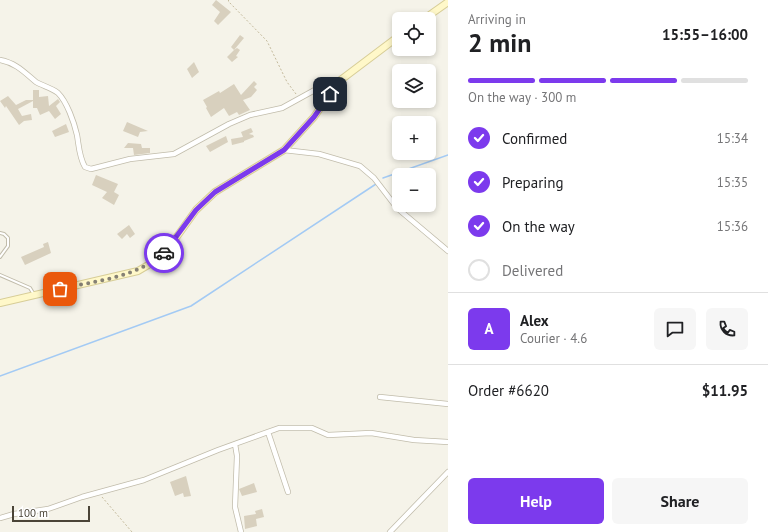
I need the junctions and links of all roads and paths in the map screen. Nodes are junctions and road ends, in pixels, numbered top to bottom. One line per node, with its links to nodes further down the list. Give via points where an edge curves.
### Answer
1 (229, 0): 7 (path, via 267,40 287,82)
2 (448, 2): 3 (main road)
3 (434, 12)
4 (392, 41): 6 (main road)
5 (0, 60): 7 (street, via 18,66 38,83 58,93 65,103 76,133 81,161 85,167 91,169 130,159 174,154 229,124 250,115 282,108)
6 (338, 82): 7 (street, via 322,86); 8 (main road, via 314,117)
7 (300, 99)
8 (284, 150): 10 (street, via 319,154 360,166 374,178 397,208); 13 (main road, via 215,192 196,210 168,249 138,271)
9 (0, 233): 11 (lane, via 8,238 8,246)
10 (448, 251)
11 (0, 257)
12 (0, 275): 13 (lane, via 30,288)
13 (34, 295): 14 (main road)
14 (0, 303)
15 (380, 397): 16 (street)
16 (448, 404)
17 (268, 432): 18 (street, via 279,428 312,428 328,434 371,433); 19 (street); 22 (street)
18 (448, 442)
19 (234, 444): 21 (street, via 144,480); 25 (street, via 237,456 235,507)
20 (448, 472): 26 (street)
21 (98, 492): 23 (street, via 48,509); 24 (path)
22 (288, 492)
23 (0, 518)
24 (132, 532)
25 (241, 532)
26 (390, 532)

